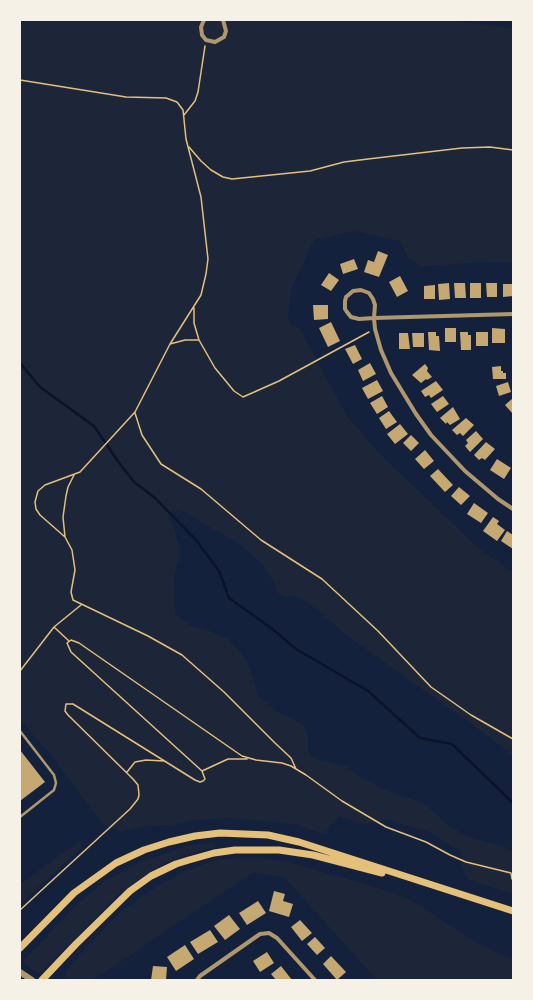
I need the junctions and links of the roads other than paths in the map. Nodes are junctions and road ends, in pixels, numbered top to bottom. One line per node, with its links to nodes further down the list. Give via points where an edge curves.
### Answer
1 (204, 20): 2 (street, via 202,35 206,40 215,42 224,37 226,31)
2 (223, 20)
3 (513, 314): 4 (street)
4 (374, 318): 4 (street, via 375,305 369,293 353,291 346,297 345,309 349,315 359,319); 5 (street, via 381,350 391,373 403,395 432,435 465,471)
5 (513, 509)
6 (20, 731): 7 (lane, via 54,775 56,783 54,790)
7 (20, 816)
8 (440, 888): 9 (main road); 10 (main road, via 282,838 234,833 195,836 154,846 116,863 74,893); 13 (main road, via 296,852 262,849 214,853 169,867 130,891)
9 (513, 912)
10 (20, 948)
11 (20, 972): 12 (street)
12 (32, 980)
13 (42, 980)
14 (196, 980): 15 (street, via 260,934 269,933 277,938)
15 (315, 980)

